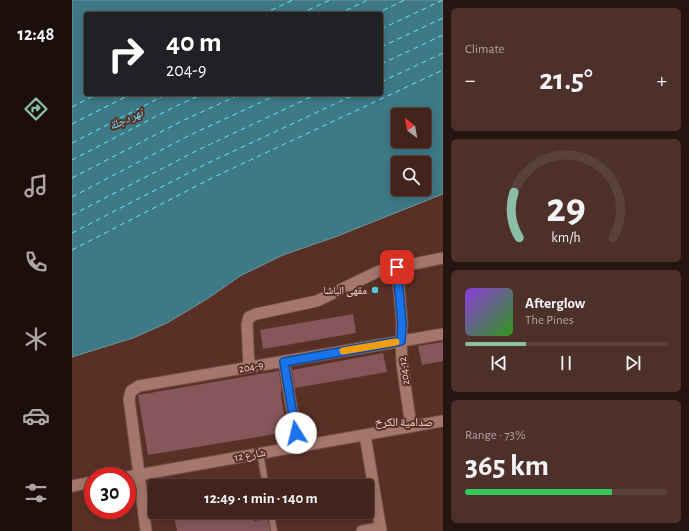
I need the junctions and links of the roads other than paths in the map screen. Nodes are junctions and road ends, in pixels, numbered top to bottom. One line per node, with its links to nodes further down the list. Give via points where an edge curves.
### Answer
1 (443, 258): 2 (street)
2 (397, 267): 4 (street, 204-12); 6 (street, via 379,271 317,301 249,317)
3 (443, 334): 4 (street, 204-9)
4 (401, 341): 5 (street, 204-9); 8 (street, 204-12)
5 (284, 362): 6 (street, 204-9); 10 (street)
6 (249, 367): 13 (street, 204-9, via 139,386 131,391 129,399)
7 (443, 421): 8 (street, شارع 12)
8 (411, 427): 9 (street, شارع 12)
9 (365, 435): 10 (street, شارع 12); 18 (street)
10 (298, 447): 11 (street, شارع 12)
11 (260, 453): 13 (street, شارع 12); 14 (lane)
12 (136, 474): 13 (street, شارع 12)
13 (139, 474): 19 (street)
14 (265, 479)
15 (84, 484): 16 (street)
16 (72, 486)
17 (272, 519): 20 (lane)
18 (381, 529): 21 (street)
19 (146, 531)
20 (274, 531)
21 (362, 531)

